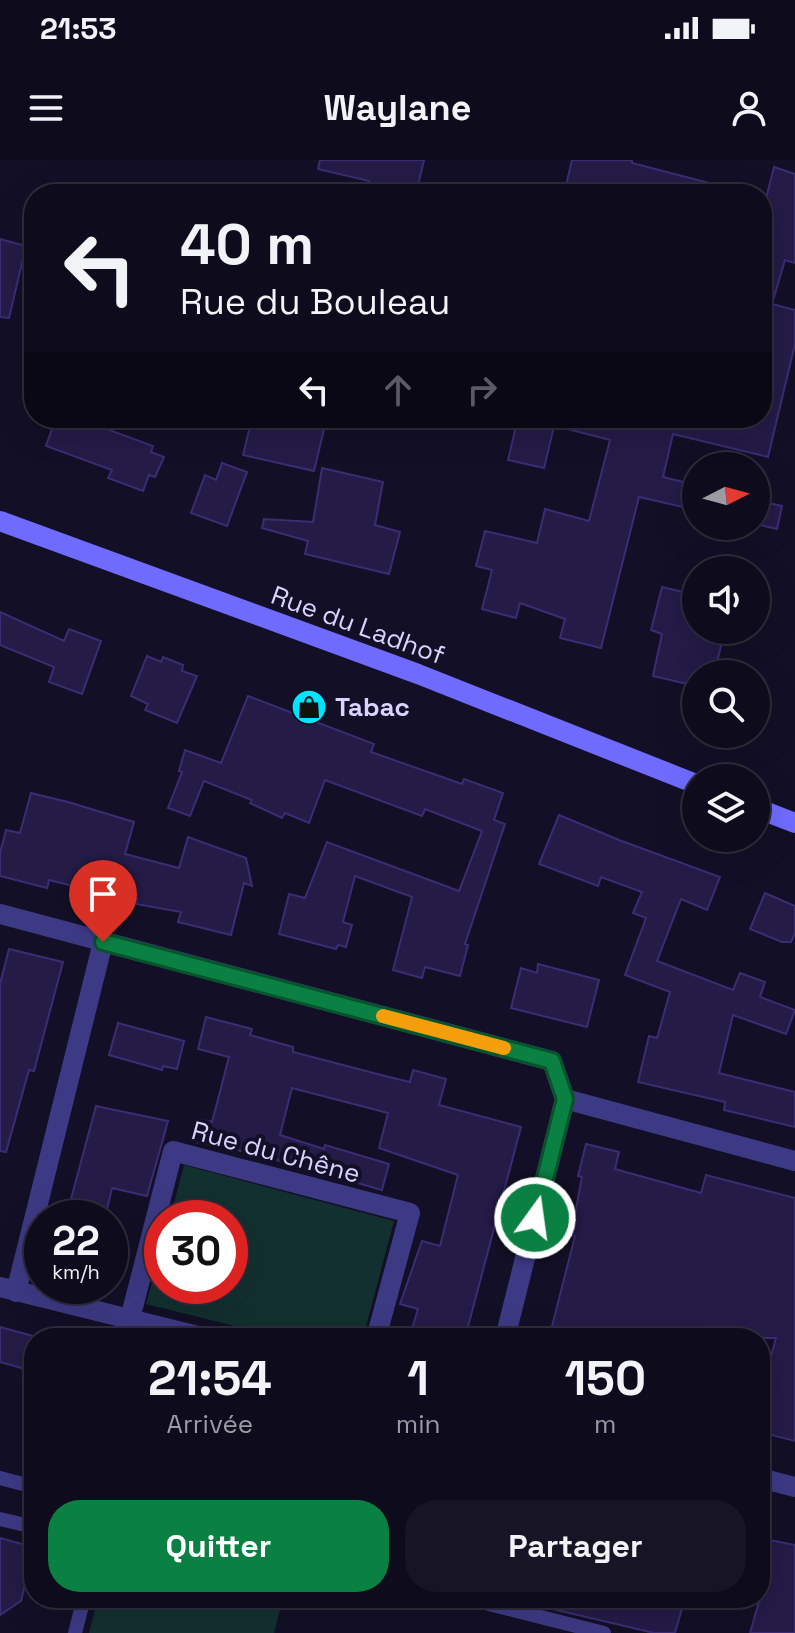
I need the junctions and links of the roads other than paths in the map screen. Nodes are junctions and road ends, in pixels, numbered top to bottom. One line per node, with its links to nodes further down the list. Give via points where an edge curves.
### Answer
1 (0, 521): 2 (main road, Rue du Ladhof, via 418,674)
2 (682, 778)
3 (770, 813): 4 (main road)
4 (795, 823)
5 (0, 914): 6 (street)
6 (103, 942): 7 (street, via 552,1061); 9 (street)
7 (565, 1099): 8 (street); 13 (street)
8 (795, 1161)
9 (8, 1290): 10 (street)
10 (130, 1319): 11 (street); 12 (street, Rue du Chêne, via 173,1151 410,1213)
11 (157, 1328)
12 (379, 1328)
13 (508, 1328)
14 (0, 1478): 16 (lane)
15 (770, 1481): 17 (street)
16 (24, 1484)
17 (795, 1487)
18 (0, 1519): 19 (lane)
19 (24, 1525)
20 (81, 1608): 22 (lane)
21 (505, 1608): 23 (lane)
22 (75, 1633)
23 (604, 1633)

